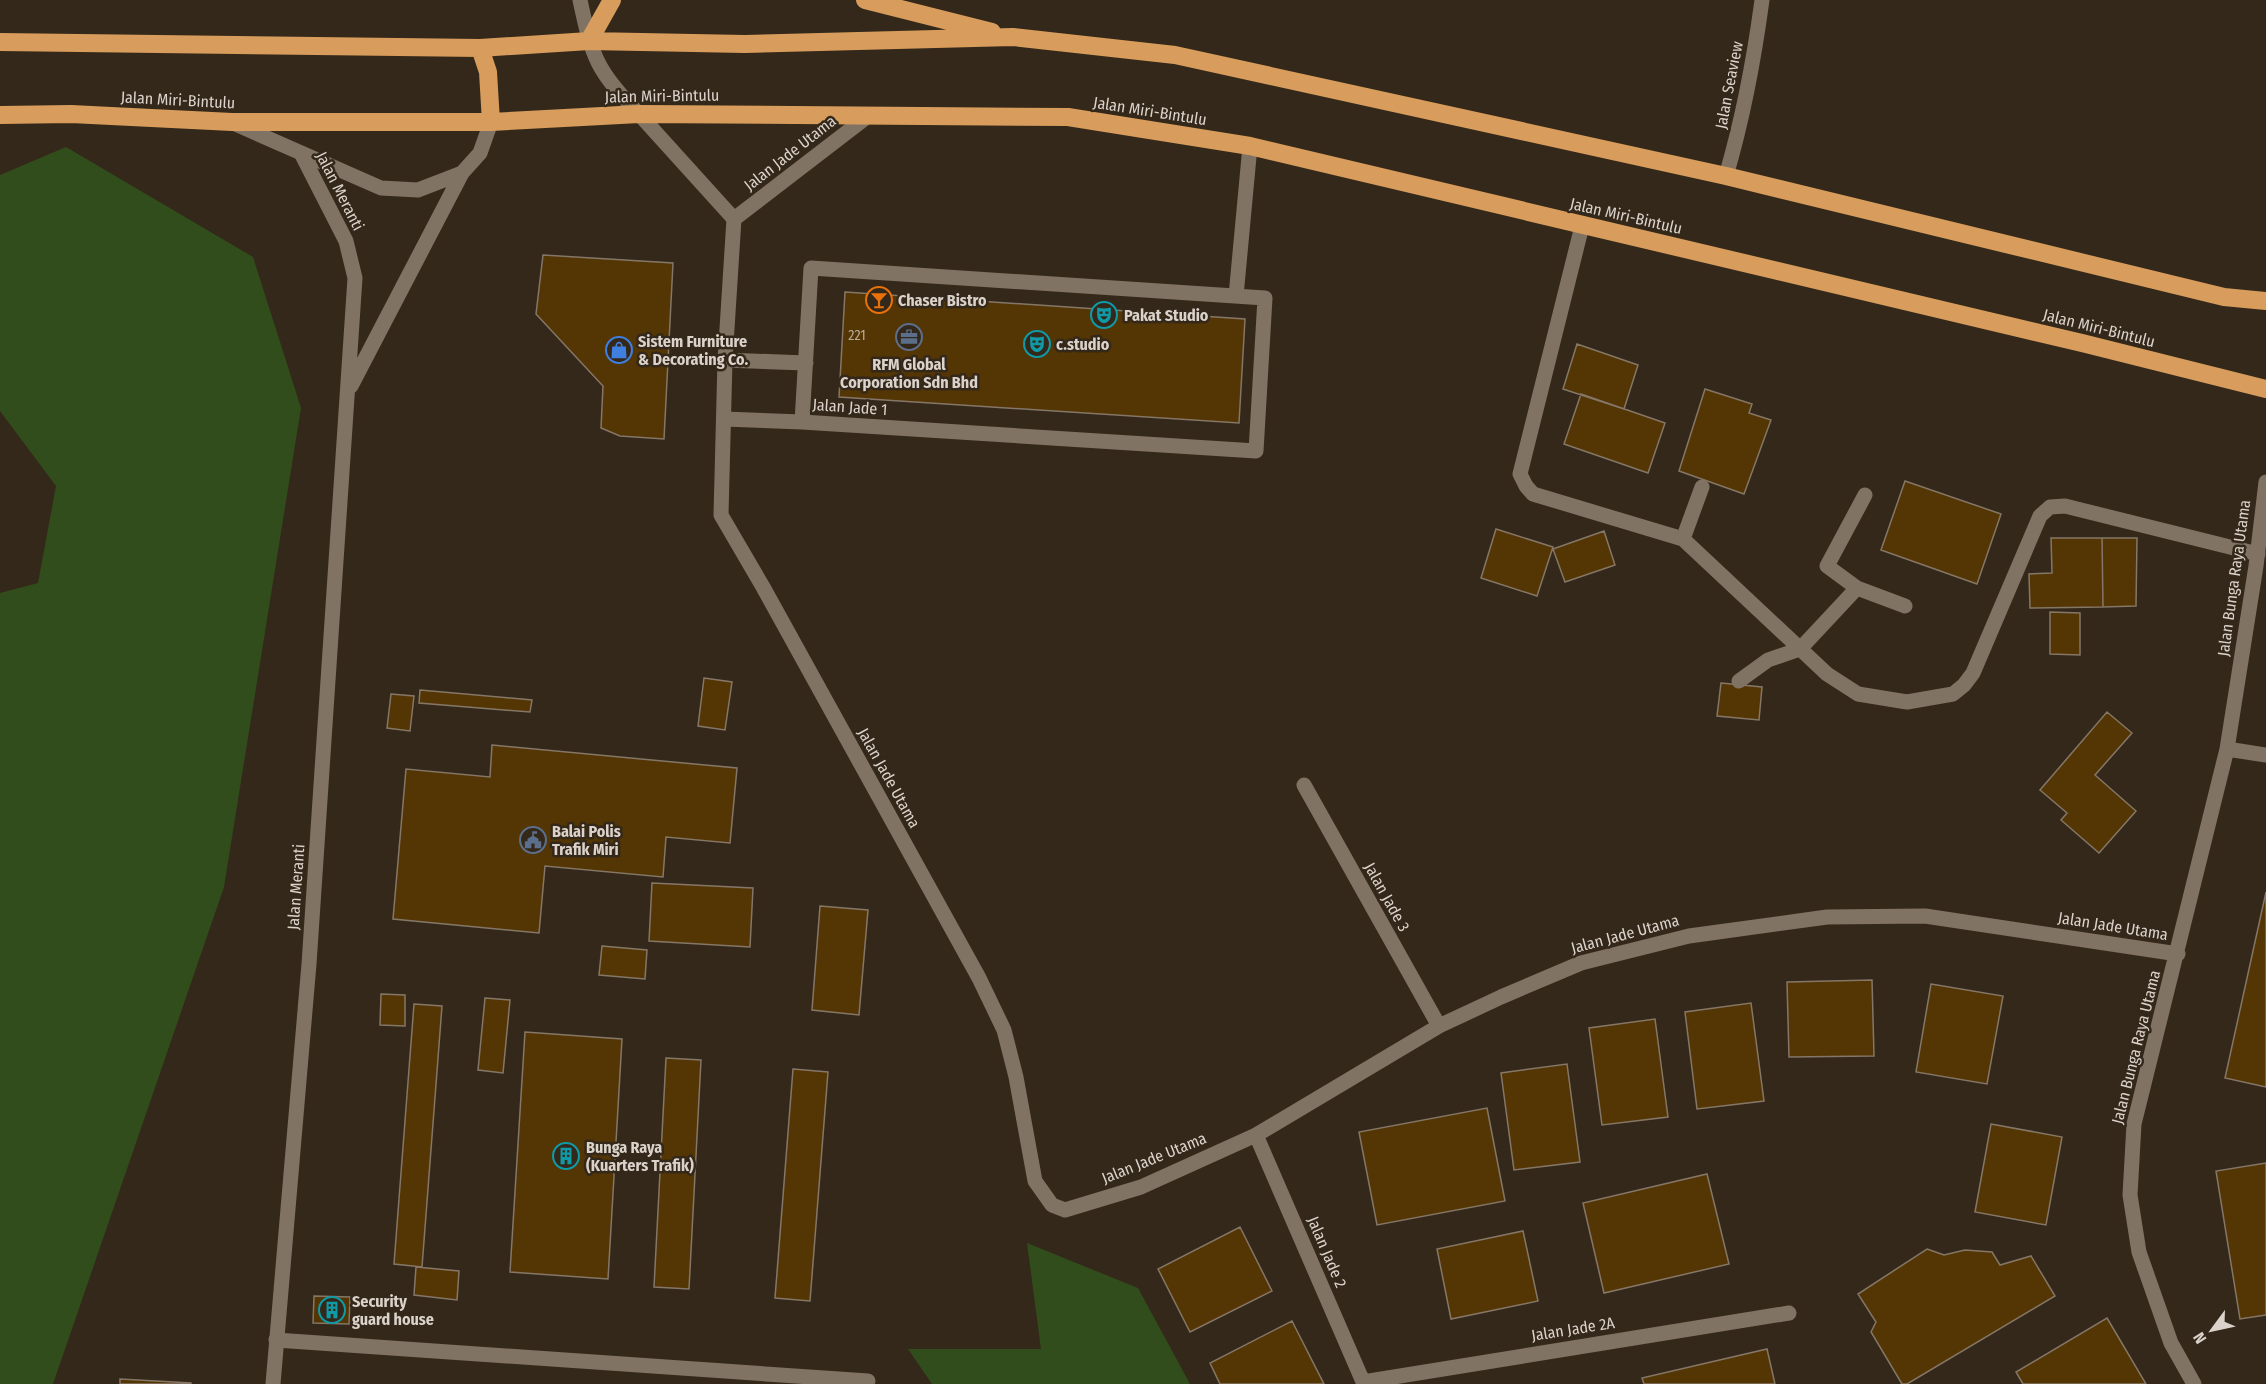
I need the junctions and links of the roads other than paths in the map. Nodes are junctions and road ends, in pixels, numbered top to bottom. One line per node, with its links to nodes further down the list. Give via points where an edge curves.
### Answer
1 (580, 0): 6 (street)
2 (612, 0): 6 (highway)
3 (866, 0): 5 (highway)
4 (1761, 0): 17 (street, Jalan Seaview, via 1741,124)
5 (1013, 37): 6 (highway, via 745,44); 17 (highway, via 1175,55)
6 (589, 41): 8 (highway); 9 (street, via 601,71)
7 (0, 42): 8 (highway)
8 (480, 48): 13 (highway, via 488,72)
9 (639, 114): 11 (highway, Jalan Miri-Bintulu); 13 (highway, Jalan Miri-Bintulu); 18 (street)
10 (0, 115): 12 (highway, Jalan Miri-Bintulu, via 70,114)
11 (868, 116): 14 (highway, Jalan Miri-Bintulu, via 1068,117); 18 (street, Jalan Jade Utama)
12 (232, 122): 13 (highway, Jalan Miri-Bintulu); 15 (street, Jalan Meranti)
13 (491, 122): 16 (street, Jalan Meranti, via 480,153)
14 (1250, 146): 19 (highway, Jalan Miri-Bintulu); 20 (street)
15 (301, 153): 16 (street, via 381,188 418,190); 25 (street, Jalan Meranti, via 346,241 355,278)
16 (462, 173): 25 (street, Jalan Meranti)
17 (1726, 176): 21 (highway, via 2223,297)
18 (734, 219): 22 (street, Jalan Jade Utama)
19 (1582, 226): 24 (highway, Jalan Miri-Bintulu); 31 (street, via 1520,474 1533,494)
20 (1236, 296): 23 (street, Jalan Jade 1, via 811,268); 27 (street, Jalan Jade 1, via 1265,298 1256,451)
21 (2266, 301)
22 (725, 360): 23 (street); 26 (street, Jalan Jade Utama)
23 (806, 363): 27 (street, Jalan Jade 1)
24 (2266, 389)
25 (348, 392): 44 (street, Jalan Meranti, via 309,964)
26 (724, 420): 27 (street); 42 (street, Jalan Jade Utama, via 721,515 973,967 1004,1030 1035,1181 1052,1205 1065,1210 1141,1187)
27 (802, 422)
28 (2266, 482): 32 (street, Jalan Bunga Raya Utama)
29 (1702, 487): 31 (street)
30 (1865, 495): 33 (street, via 1827,566)
31 (1683, 539): 35 (street)
32 (2258, 554): 35 (street, via 2065,506 2050,507 2040,516 1973,673 1953,694 1907,702 1858,694 1827,674); 37 (street, Jalan Bunga Raya Utama)
33 (1857, 588): 34 (street); 35 (street)
34 (1905, 606)
35 (1800, 649): 36 (street, via 1768,660)
36 (1739, 681)
37 (2227, 749): 38 (street); 40 (street, Jalan Bunga Raya Utama)
38 (2266, 755)
39 (1304, 785): 41 (street, Jalan Jade 3)
40 (2178, 954): 41 (street, Jalan Jade Utama, via 1925,915 1827,917 1689,936 1581,963); 50 (street, Jalan Bunga Raya Utama, via 2134,1124 2130,1195 2139,1252 2171,1343)
41 (1439, 1026): 42 (street, Jalan Jade Utama)
42 (1256, 1135): 47 (street, Jalan Jade 2)
43 (1789, 1313): 47 (street, Jalan Jade 2A)
44 (276, 1340): 45 (street); 48 (street, Jalan Meranti)
45 (674, 1368): 46 (street); 49 (street)
46 (868, 1381)
47 (1363, 1383)
48 (273, 1384)
49 (673, 1384)
50 (2194, 1384)

